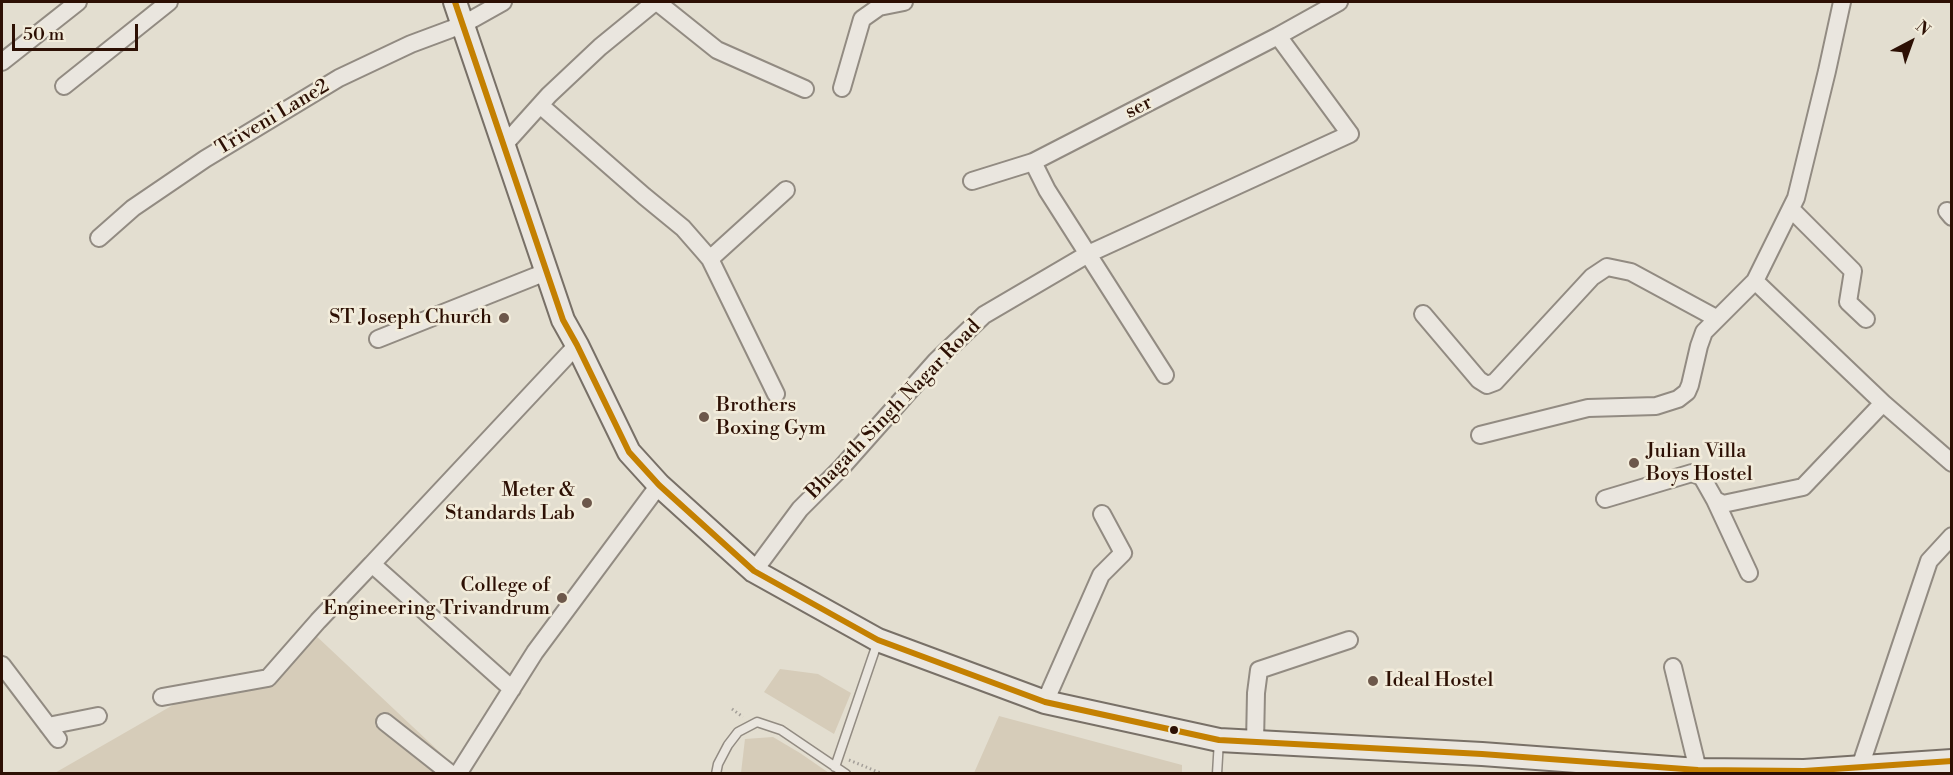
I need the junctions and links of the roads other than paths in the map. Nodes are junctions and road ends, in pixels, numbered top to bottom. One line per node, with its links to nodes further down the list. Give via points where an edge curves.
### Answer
1 (78, 2): 11 (street)
2 (169, 2): 12 (street)
3 (455, 2): 9 (main road)
4 (503, 2): 9 (street, Triveni Lane2)
5 (656, 2): 14 (street, via 717,50); 15 (street, via 600,47)
6 (904, 2): 13 (street, via 879,7 862,19)
7 (1339, 2): 10 (street, ser)
8 (1842, 2): 20 (street)
9 (462, 25): 16 (main road); 21 (street, Triveni Lane2, via 339,78 205,159 134,208)
10 (1278, 36): 17 (street, ser); 22 (street, Bhagath Singh Nagar Road, via 1350,134)
11 (2, 62)
12 (64, 86)
13 (842, 88)
14 (805, 89)
15 (540, 105): 16 (street); 23 (street, via 683,228)
16 (504, 145): 24 (main road)
17 (1033, 162): 18 (street, ser); 22 (street)
18 (972, 180)
19 (786, 190): 23 (street)
20 (1791, 208): 25 (street); 28 (street, via 1852,271 1848,302)
21 (99, 238)
22 (1088, 254): 31 (street); 42 (street, Bhagath Singh Nagar Road, via 984,315 968,330 800,509)
23 (710, 259): 32 (street)
24 (546, 272): 29 (street); 30 (main road, via 563,320)
25 (1755, 281): 27 (street); 33 (street)
26 (1423, 314): 27 (street, via 1487,385 1495,382 1592,277 1607,267 1631,272)
27 (1716, 318): 34 (street, via 1701,338 1690,386 1678,399 1656,406 1588,408)
28 (1866, 319)
29 (378, 339)
30 (578, 345): 36 (main road, via 629,452); 41 (street)
31 (1165, 375)
32 (776, 394)
33 (1884, 403): 35 (street); 38 (street, via 1803,487 1723,504)
34 (1480, 435)
35 (1952, 463)
36 (659, 485): 42 (main road); 48 (street)
37 (1605, 499): 38 (street, via 1692,473 1702,477)
38 (1715, 500): 43 (street)
39 (1102, 514): 50 (street, via 1123,553 1101,575)
40 (1952, 536): 57 (street, via 1929,561)
41 (372, 564): 48 (street); 49 (street, via 268,678)
42 (754, 571): 44 (main road)
43 (1749, 573)
44 (878, 640): 50 (main road); 56 (lane)
45 (1349, 640): 54 (street, via 1259,670)
46 (2, 666): 51 (street, via 53,732)
47 (1673, 667): 58 (street)
48 (512, 689): 61 (street)
49 (162, 697)
50 (1045, 702): 53 (main road)
51 (98, 716)
52 (385, 722): 60 (street)
53 (1219, 740): 54 (main road); 64 (lane)
54 (1255, 743): 58 (main road)
55 (1952, 761): 57 (main road)
56 (835, 767): 62 (lane, via 781,730 757,722 738,732); 63 (lane)
57 (1860, 767): 59 (main road)
58 (1698, 770): 59 (main road)
59 (1803, 772)
60 (451, 774)
61 (458, 774)
62 (716, 774)
63 (846, 774)
64 (1217, 774)

